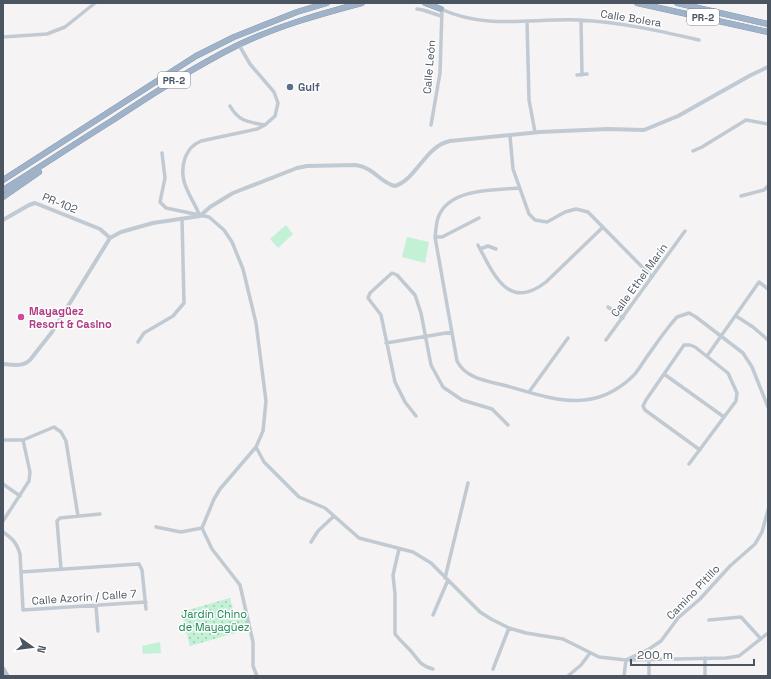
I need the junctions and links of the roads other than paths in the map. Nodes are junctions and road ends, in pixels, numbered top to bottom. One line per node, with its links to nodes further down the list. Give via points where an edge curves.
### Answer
1 (95, 3): 14 (street, via 66,27 47,34)
2 (327, 3): 30 (highway, PR-2, via 234,37 196,56)
3 (362, 3): 16 (highway, PR-2, via 306,18)
4 (425, 3): 9 (highway)
5 (433, 3): 9 (highway)
6 (637, 3): 13 (highway, PR-2)
7 (677, 3): 12 (highway, PR-2)
8 (417, 9): 9 (street, Calle Bolera)
9 (442, 12): 11 (street, Calle Bolera, via 487,22); 24 (street, Calle León, via 440,73)
10 (581, 20): 11 (street, Calle Bolera); 15 (street, Calle Bolera, via 639,27); 20 (street)
11 (528, 21): 25 (street, via 529,100)
12 (768, 24)
13 (768, 32)
14 (3, 38)
15 (699, 40)
16 (240, 45): 23 (street, via 250,64 274,92 278,103 275,116); 29 (highway, PR-2, via 162,88)
17 (768, 67): 25 (street, via 678,116 644,130)
18 (587, 74): 20 (street)
19 (577, 75): 20 (street)
20 (582, 75)
21 (230, 106): 23 (street, via 243,120)
22 (768, 124): 27 (street, via 746,120)
23 (266, 125): 38 (street, via 257,130 201,141 188,149 182,176 186,190)
24 (431, 125)
25 (535, 132): 26 (street)
26 (510, 136): 34 (street, via 513,169); 38 (street, via 443,142 404,182 395,186 386,184 363,166 297,168 233,193)
27 (693, 151)
28 (162, 153): 38 (street, via 165,178 160,202 166,208)
29 (52, 160): 35 (highway, PR-2); 37 (highway, via 48,166)
30 (16, 172): 31 (highway); 32 (highway, PR-2)
31 (3, 175)
32 (3, 180)
33 (768, 186): 36 (street, via 764,190)
34 (519, 188): 44 (street, via 529,214 535,220 547,222 576,209 588,212); 46 (street, via 472,192 454,199 438,218)
35 (3, 190)
36 (741, 196)
37 (3, 197)
38 (200, 216): 41 (street); 72 (street, via 209,218 224,230 243,269 256,323 266,401 263,431)
39 (470, 216): 43 (street)
40 (479, 218): 43 (street)
41 (182, 219): 47 (street, via 121,232); 60 (street, via 184,303 173,316 144,333)
42 (3, 220): 47 (street, PR-102 / PR-102, via 35,203 100,229)
43 (474, 221): 46 (street, via 442,237)
44 (603, 227): 48 (street, via 538,289 527,293 515,292 503,286 479,247 488,246); 49 (street)
45 (686, 231): 49 (street, Calle Ethel Marín)
46 (435, 237): 54 (street)
47 (110, 238): 63 (street, via 52,332 30,360 20,365)
48 (496, 250)
49 (652, 277): 53 (street, Calle Ethel Marín)
50 (768, 289): 52 (street, via 759,282)
51 (608, 307): 53 (street)
52 (736, 316): 56 (street); 59 (street)
53 (623, 318): 58 (street, Calle Ethel Marín)
54 (452, 332): 55 (street); 65 (street, via 457,361 464,372 479,379)
55 (425, 336): 61 (street); 61 (street, via 414,295 397,275 392,273 370,293 368,298 381,315); 69 (street, via 431,365 443,387 462,400 492,409)
56 (721, 336): 62 (street); 65 (street, via 689,313 682,315 671,324 634,375 610,392 580,401 556,400); 66 (street, via 748,359)
57 (568, 338): 65 (street)
58 (606, 340)
59 (768, 340)
60 (138, 342)
61 (386, 342): 67 (street, via 395,382 405,402)
62 (707, 356): 64 (street, via 690,345 684,346); 68 (street, via 728,373 737,393 736,401)
63 (3, 364)
64 (664, 374): 68 (street); 73 (street, via 643,406)
65 (529, 392)
66 (768, 407)
67 (416, 416)
68 (724, 417): 73 (street)
69 (506, 423)
70 (3, 440): 71 (street)
71 (23, 440): 77 (street, via 30,476); 80 (street, via 54,427 61,432 66,441)
72 (256, 447): 81 (street, via 264,462 299,497 326,508); 84 (street, via 217,494)
73 (700, 450): 74 (street)
74 (690, 464)
75 (468, 483): 90 (street)
76 (3, 484): 77 (street)
77 (20, 496): 82 (street)
78 (768, 510): 102 (street, Camino Pitillo, via 762,532 755,544 678,618 661,641)
79 (100, 514): 80 (street)
80 (78, 516): 88 (street, via 60,518 57,521)
81 (334, 516): 86 (street, via 318,531); 87 (street, via 359,538)
82 (3, 521)
83 (156, 527): 84 (street, via 181,532)
84 (202, 528): 108 (street, via 212,549 240,585 254,642 253,666)
85 (3, 532): 89 (street, via 18,546)
86 (311, 542)
87 (399, 549): 90 (street, via 413,552 431,563); 105 (street, via 393,575 395,634 419,662)
88 (61, 570): 89 (street, Calle Azorín / Calle 7); 91 (street, Calle Azorín / Calle 7, via 139,564)
89 (21, 572): 92 (street, Calle Azorín / Calle 7, via 22,610)
90 (446, 579): 94 (street); 96 (street, via 480,612)
91 (146, 602): 92 (street, Calle Azorín / Calle 7); 93 (street, Calle Azorín / Calle 7)
92 (96, 606): 97 (street)
93 (146, 609)
94 (433, 615)
95 (709, 620): 99 (street, via 741,617)
96 (509, 628): 100 (street, via 563,639); 106 (street)
97 (98, 631)
98 (768, 633): 99 (street)
99 (761, 639): 101 (street, via 739,656)
100 (590, 652): 102 (street, via 599,657); 109 (street, via 581,665)
101 (705, 658): 103 (street); 112 (street)
102 (626, 660): 103 (street); 110 (street)
103 (649, 660): 111 (street)
104 (3, 669): 107 (main road)
105 (433, 669)
106 (493, 669)
107 (8, 676)
108 (257, 676)
109 (568, 676)
110 (624, 676)
111 (649, 676)
112 (705, 676)

